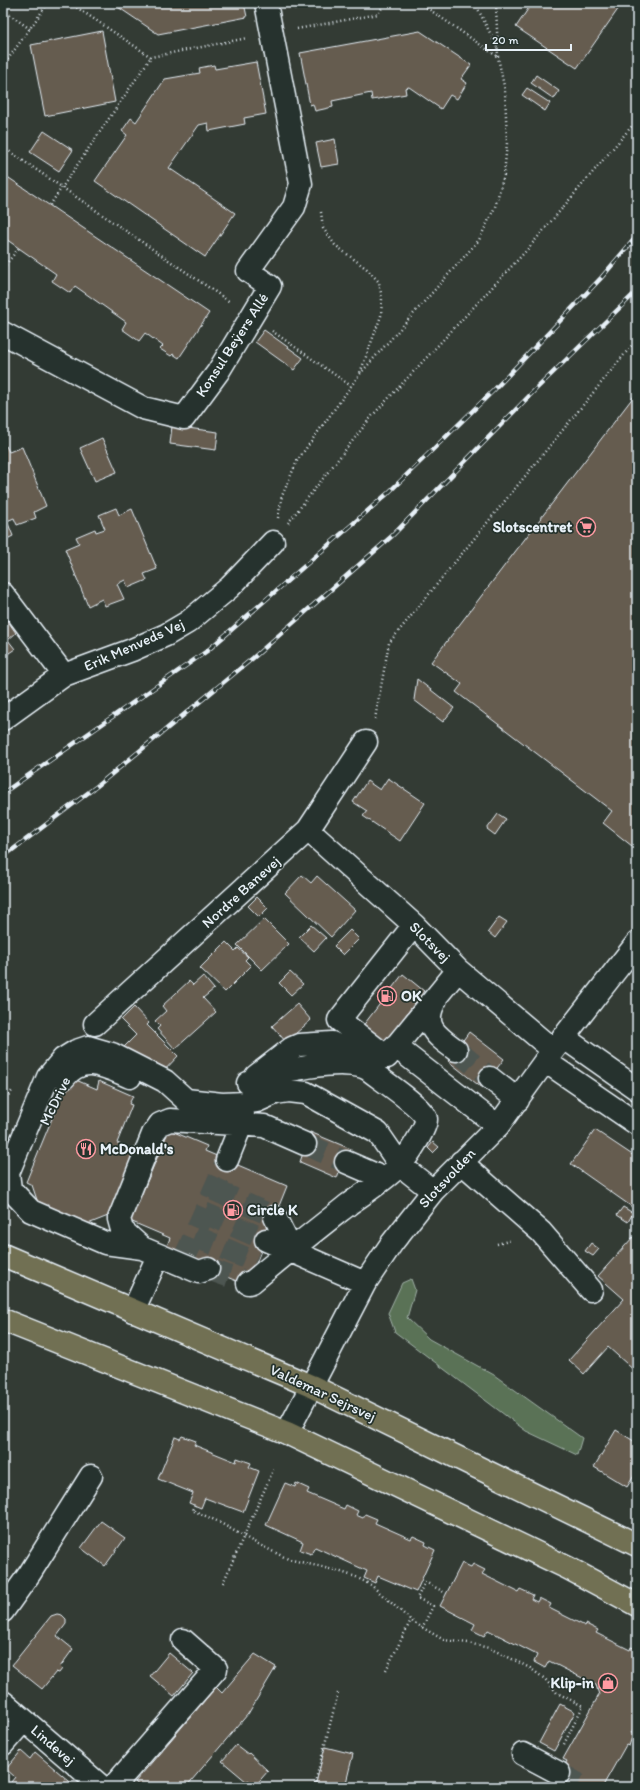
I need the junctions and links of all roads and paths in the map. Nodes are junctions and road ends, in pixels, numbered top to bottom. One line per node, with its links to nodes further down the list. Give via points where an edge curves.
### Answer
1 (48, 3): 9 (path)
2 (70, 3): 12 (path)
3 (266, 3): 10 (street, Konsul Beÿers Allé)
4 (385, 3): 10 (path, via 378,14)
5 (420, 3): 13 (path)
6 (475, 3): 11 (path)
7 (496, 3): 11 (path)
8 (3, 10): 9 (path)
9 (30, 29): 14 (path)
10 (271, 33): 12 (path); 22 (street, Konsul Beÿers Allé, via 301,184 294,207 248,271 270,286)
11 (498, 49): 13 (path)
12 (151, 57): 17 (path)
13 (498, 57): 25 (path, via 505,91 507,143 504,176 495,207 479,240)
14 (3, 66)
15 (637, 120): 27 (path, via 526,251 372,416)
16 (3, 146): 17 (path)
17 (63, 187): 18 (path); 22 (path)
18 (50, 205)
19 (320, 208): 25 (path, via 323,228 335,245 367,269 379,282 382,299 380,316)
20 (19, 248): 21 (path)
21 (3, 267)
22 (251, 317): 23 (street, Konsul Beÿers Allé, via 218,372 184,418 143,408); 26 (path)
23 (3, 333)
24 (637, 339): 31 (path, via 389,643 374,726)
25 (359, 375): 26 (path)
26 (352, 386): 27 (path, via 297,461 282,496)
27 (273, 542): 29 (street, Erik Menveds Vej, via 230,587 188,622 132,650)
28 (3, 594): 29 (street)
29 (64, 675): 30 (street, Erik Menveds Vej)
30 (3, 719)
31 (366, 742): 32 (street, Nordre Banevej)
32 (308, 830): 33 (street, Slotsvej); 37 (street, Nordre Banevej)
33 (414, 925): 35 (street, Slotsvej); 38 (street, via 339,1020 387,1057)
34 (637, 942): 39 (street, Slotsvolden)
35 (458, 970): 36 (street); 39 (street, Slotsvej)
36 (440, 992): 38 (street); 40 (street, via 431,1011 431,1028 439,1038)
37 (95, 1024)
38 (395, 1046): 47 (street)
39 (554, 1049): 42 (street); 44 (street, Slotsvolden); 45 (street, Slotsvej)
40 (456, 1050)
41 (490, 1078): 44 (street)
42 (637, 1089)
43 (246, 1093): 46 (street); 52 (street, via 257,1101 275,1092 306,1093 378,1133); 52 (street, via 268,1075 341,1063 366,1068 414,1105 427,1120); 58 (street, McDrive, via 222,1104 186,1100 110,1068 86,1063 75,1066 65,1076 20,1182 23,1205 31,1211 105,1243)
44 (518, 1100): 47 (street, Slotsvolden)
45 (637, 1124)
46 (241, 1125): 48 (street, via 264,1126); 49 (street); 58 (street, via 170,1120 160,1124 153,1134 119,1219 122,1230)
47 (498, 1126): 51 (street, Slotsvolden)
48 (305, 1144)
49 (227, 1160)
50 (346, 1162): 53 (street)
51 (461, 1162): 54 (street, Slotsvolden); 64 (street, via 541,1232)
52 (400, 1165): 53 (street); 54 (street)
53 (383, 1178): 57 (street)
54 (433, 1192): 63 (street, Slotsvolden, via 392,1243)
55 (275, 1216): 57 (street)
56 (266, 1240): 57 (street)
57 (291, 1249): 60 (street); 62 (street); 63 (street)
58 (150, 1252): 61 (street, via 182,1262 199,1272); 65 (street)
59 (3, 1255): 65 (main road, Valdemar Sejrsvej)
60 (256, 1262)
61 (208, 1269)
62 (248, 1283)
63 (365, 1283): 67 (street, Slotsvolden)
64 (591, 1290)
65 (133, 1311): 67 (main road, Valdemar Sejrsvej)
66 (3, 1320): 68 (main road)
67 (311, 1386): 68 (street, Slotsvolden); 73 (main road, Valdemar Sejrsvej)
68 (287, 1433): 76 (main road, via 568,1568)
69 (276, 1466): 72 (path)
70 (91, 1476): 77 (street)
71 (194, 1505): 72 (path, via 192,1510)
72 (245, 1536): 74 (path); 78 (path, via 288,1559 356,1577 371,1585)
73 (637, 1545)
74 (223, 1583)
75 (446, 1593): 79 (path, via 425,1582 417,1598 433,1606)
76 (637, 1605)
77 (3, 1612)
78 (411, 1620): 79 (path); 81 (path)
79 (422, 1628): 87 (path, via 444,1640 489,1648 512,1659 546,1679 557,1693 582,1706)
80 (183, 1640): 89 (street, via 216,1669)
81 (386, 1670)
82 (338, 1693): 90 (path)
83 (3, 1702): 84 (street, Lindevej)
84 (24, 1720): 85 (street); 88 (street, Lindevej)
85 (3, 1744)
86 (523, 1754): 87 (street)
87 (555, 1771)
88 (102, 1787)
89 (114, 1787)
90 (314, 1787)

